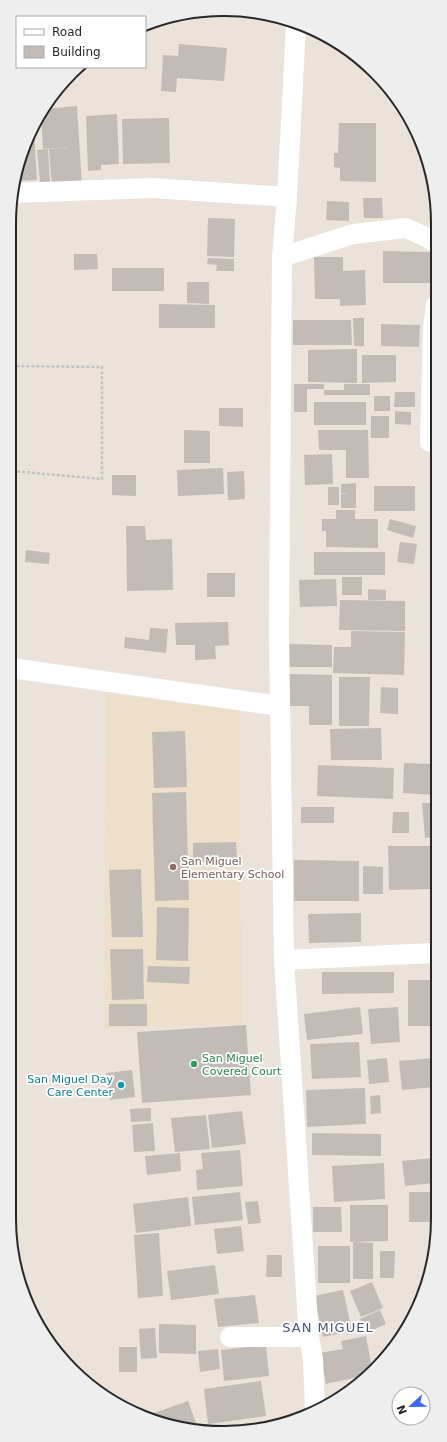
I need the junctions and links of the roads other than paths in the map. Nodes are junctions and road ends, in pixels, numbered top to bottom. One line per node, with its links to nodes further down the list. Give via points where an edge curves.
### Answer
1 (296, 29): 3 (street)
2 (18, 193): 3 (street, via 152,188)
3 (287, 197): 5 (street)
4 (431, 240): 5 (street, via 406,228 353,234)
5 (282, 257): 9 (street)
6 (431, 404): 7 (street)
7 (430, 442)
8 (16, 669): 9 (street)
9 (280, 706): 11 (street)
10 (431, 953): 11 (street)
11 (284, 960): 13 (street)
12 (230, 1337): 13 (street)
13 (309, 1338): 14 (street, via 313,1359)
14 (315, 1405)

